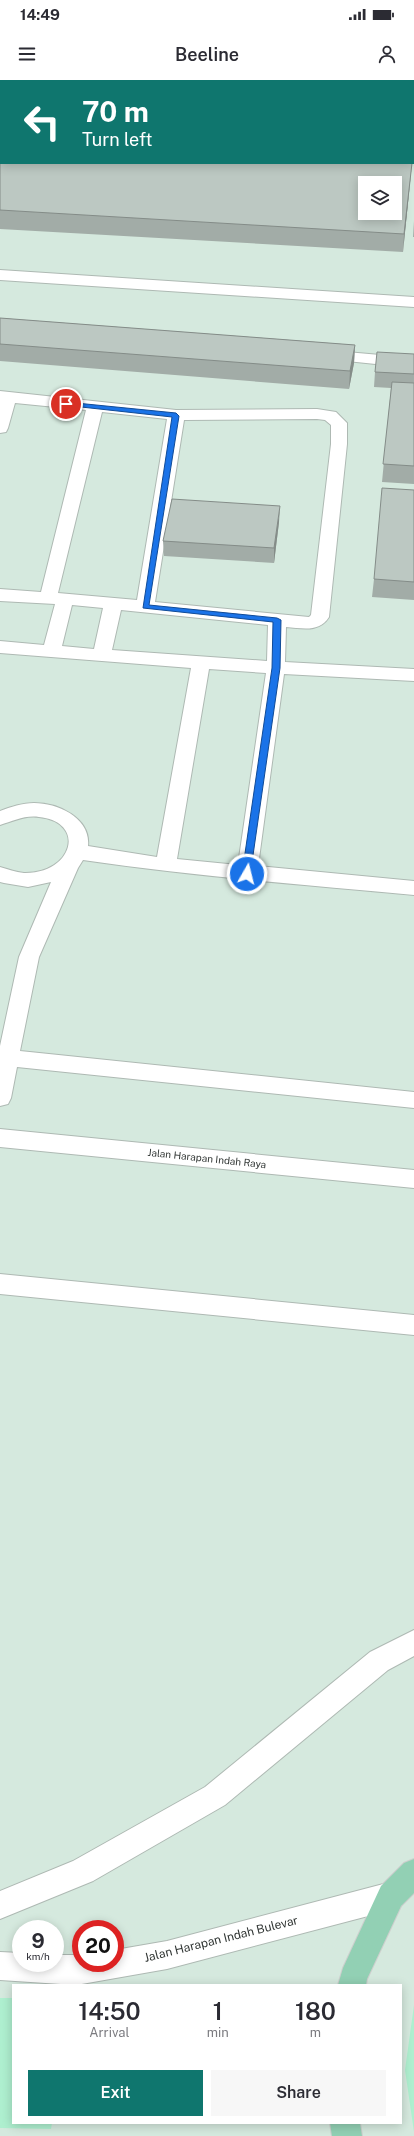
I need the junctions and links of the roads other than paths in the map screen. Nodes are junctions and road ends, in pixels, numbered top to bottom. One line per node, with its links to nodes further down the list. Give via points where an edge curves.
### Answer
1 (0, 275): 2 (street)
2 (414, 302)
3 (310, 354): 4 (street)
4 (414, 362)
5 (4, 396): 6 (street); 8 (street)
6 (95, 407): 7 (street); 10 (street)
7 (176, 416): 12 (street); 13 (street, via 317,414 330,416 339,423 320,617 309,623)
8 (0, 428)
9 (0, 595): 10 (street)
10 (57, 599): 11 (street); 15 (street)
11 (113, 605): 12 (street); 16 (street)
12 (145, 607): 13 (street)
13 (277, 620): 18 (street)
14 (0, 647): 15 (street)
15 (51, 652): 16 (street)
16 (102, 656): 17 (street)
17 (201, 663): 18 (street); 22 (street)
18 (276, 668): 19 (street); 23 (street)
19 (414, 675)
20 (0, 818): 21 (street, via 18,811 39,810 58,815 72,825 79,838)
21 (74, 860): 22 (street); 24 (street, via 54,875 37,880 18,880); 26 (street, via 29,957)
22 (166, 865): 23 (street)
23 (247, 874): 25 (street)
24 (1, 876)
25 (414, 888)
26 (4, 1057): 27 (street); 28 (street)
27 (0, 1098)
28 (414, 1100)
29 (0, 1138): 30 (street, Jalan Harapan Indah Raya)
30 (414, 1179)
31 (0, 1284): 32 (street)
32 (414, 1325)
33 (414, 1642): 36 (street, via 379,1661 215,1796 83,1871)
34 (414, 1873): 35 (highway)
35 (391, 1896): 37 (street, Jalan Harapan Indah Bulevar, via 168,1955 74,1971); 38 (highway)
36 (0, 1905)
37 (0, 1966)
38 (352, 1984)
39 (345, 2124): 40 (highway)
40 (347, 2136)

